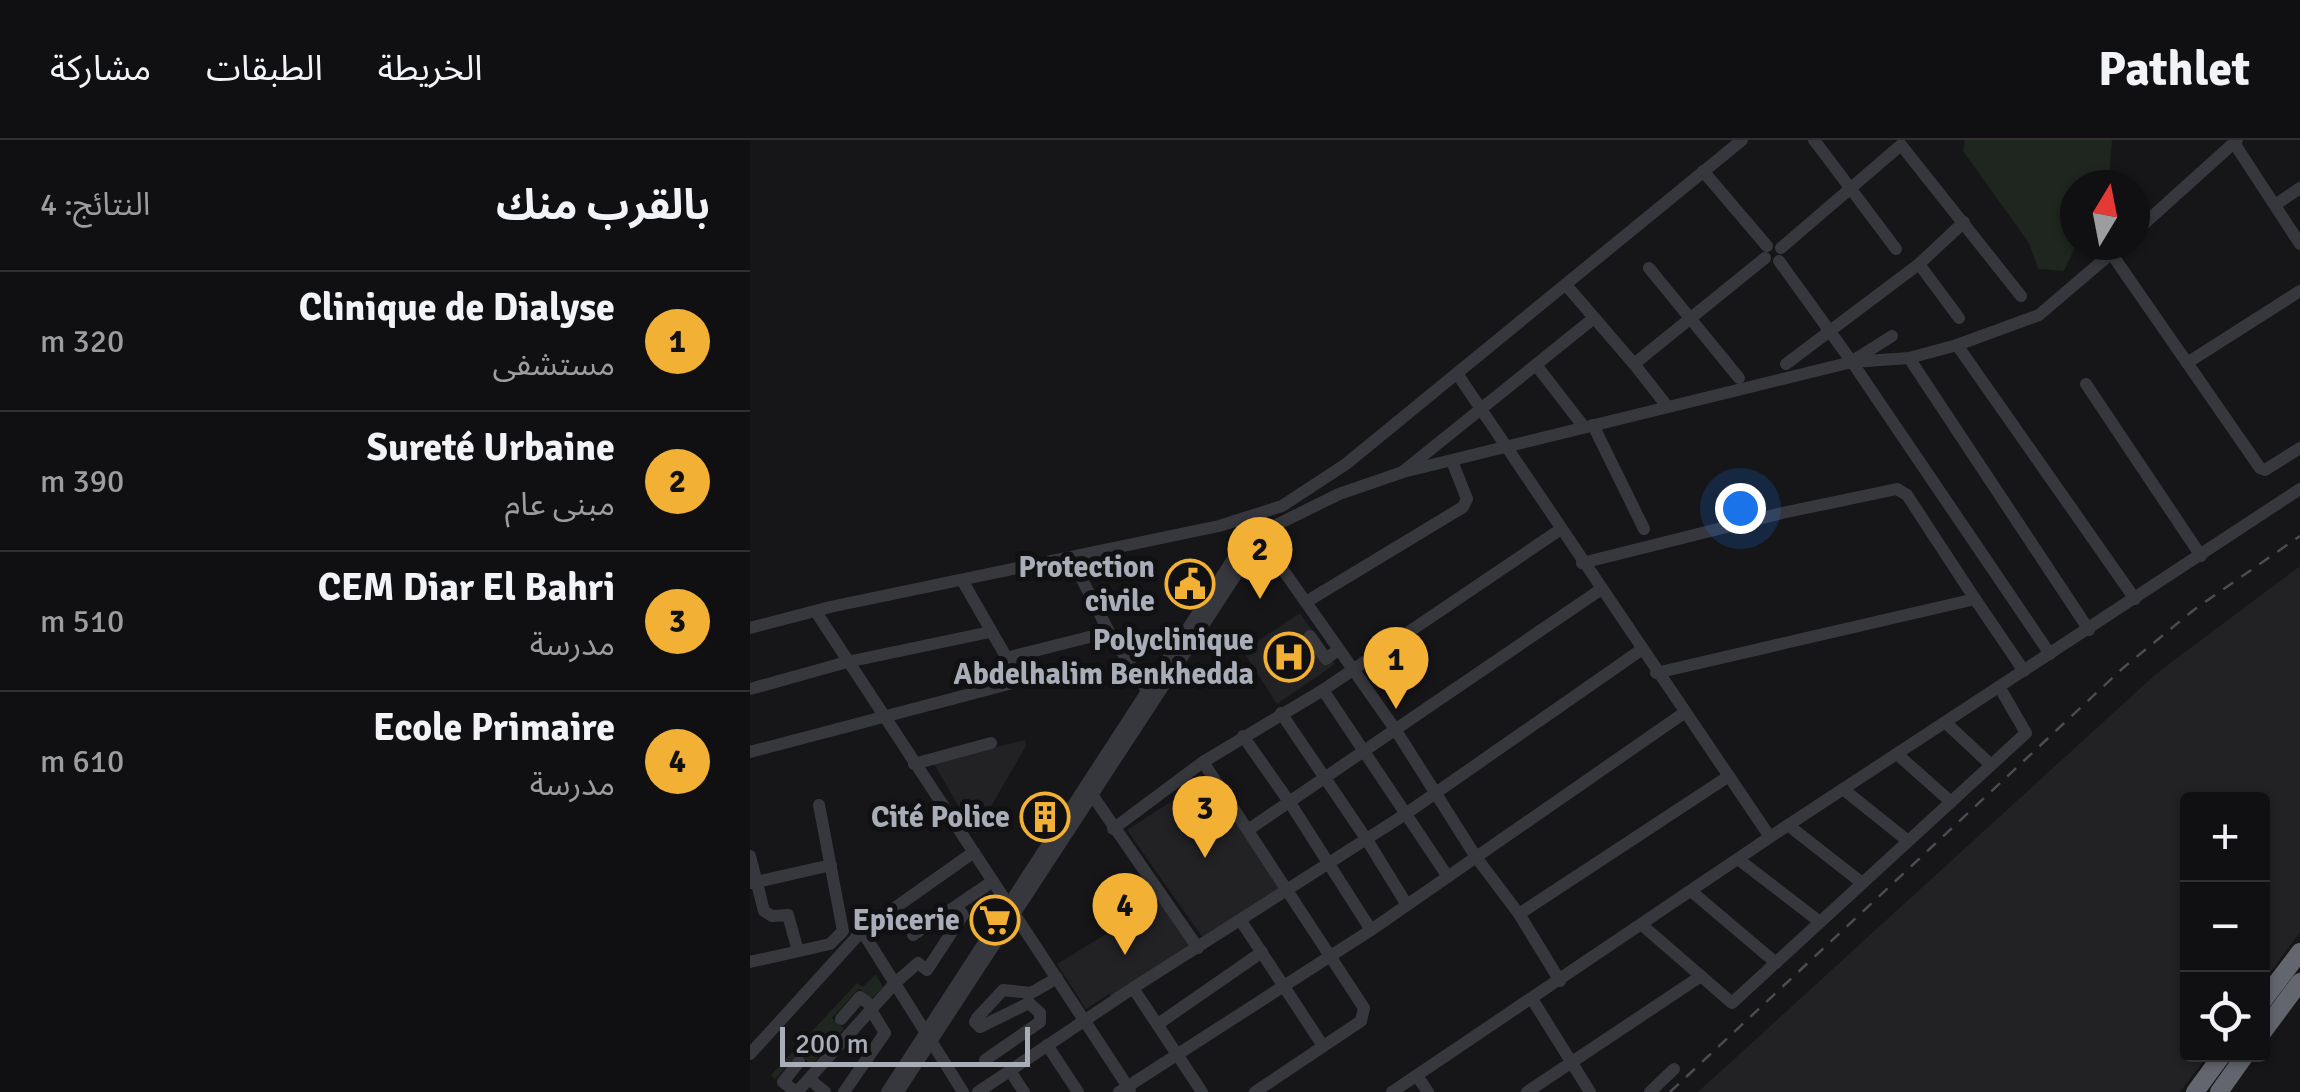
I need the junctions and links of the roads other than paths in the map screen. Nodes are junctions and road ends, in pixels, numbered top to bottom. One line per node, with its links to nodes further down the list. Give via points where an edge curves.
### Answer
1 (1742, 140): 5 (street)
2 (1814, 140): 7 (street)
3 (1899, 142): 7 (street); 10 (street)
4 (2235, 142): 8 (street); 9 (street)
5 (1703, 172): 13 (street); 18 (street)
6 (2300, 188): 8 (street)
7 (1851, 190): 12 (street); 13 (street)
8 (2275, 205): 11 (street)
9 (2150, 218)
10 (1964, 222): 16 (street); 20 (street)
11 (2300, 244)
12 (1896, 248)
13 (1773, 253): 23 (street); 24 (street)
14 (2103, 260): 26 (street, via 2039,315)
15 (2123, 260): 29 (street)
16 (1918, 264): 22 (street); 24 (street)
17 (1649, 268): 23 (street)
18 (1566, 285): 21 (street); 33 (street)
19 (2300, 291): 29 (street)
20 (2022, 296)
21 (1594, 318): 30 (street); 32 (street)
22 (1959, 318)
23 (1690, 319): 30 (street); 34 (street)
24 (1831, 333): 28 (street); 31 (street)
25 (1892, 336): 28 (street)
26 (1957, 344): 27 (street); 54 (street)
27 (1909, 358): 28 (street); 58 (street)
28 (1852, 362): 36 (street); 64 (street)
29 (2187, 363): 40 (street, via 2262,470)
30 (1634, 364): 36 (street)
31 (1786, 364)
32 (1536, 365): 37 (street); 38 (street)
33 (1458, 375): 37 (street); 44 (street, via 1300,496)
34 (1739, 378)
35 (2086, 384): 48 (street)
36 (1667, 406): 38 (street)
37 (1482, 410): 39 (street); 42 (street)
38 (1589, 426): 39 (street); 46 (street)
39 (1509, 447): 41 (street); 45 (street)
40 (2300, 448)
41 (1452, 461): 42 (street); 55 (street, via 1467,498 1463,506)
42 (1402, 472): 47 (street)
43 (2300, 490): 48 (street)
44 (1244, 520): 47 (street); 49 (street)
45 (1560, 529): 50 (street); 67 (street)
46 (1644, 529)
47 (1256, 535): 55 (street); 73 (street, via 1242,545); 90 (street, via 1251,552)
48 (2201, 556): 54 (street)
49 (1071, 558): 51 (street); 60 (street)
50 (1582, 563): 52 (street); 53 (street, via 1897,490)
51 (962, 580): 56 (street); 59 (street)
52 (1600, 590): 63 (street); 78 (street)
53 (1975, 599): 68 (street); 69 (street)
54 (2134, 599): 58 (street)
55 (1306, 602): 62 (street)
56 (816, 612): 57 (street); 66 (street)
57 (750, 628)
58 (2089, 630): 64 (street)
59 (990, 632): 65 (street); 66 (street)
60 (1109, 632): 65 (street); 73 (street)
61 (1310, 636): 62 (street, via 1326,658)
62 (1338, 650): 67 (street)
63 (1641, 650): 69 (street); 91 (street)
64 (2050, 654): 68 (street)
65 (1006, 658): 76 (street, via 1020,681)
66 (847, 662): 70 (street); 76 (street)
67 (1352, 668): 72 (street); 78 (street)
68 (2024, 671): 71 (street)
69 (1656, 673): 75 (street)
70 (750, 688)
71 (2000, 688): 77 (street); 86 (street, via 2026,733)
72 (1323, 690): 74 (street); 81 (street)
73 (1148, 692): 90 (street)
74 (1281, 713): 79 (street); 88 (street)
75 (1684, 713): 87 (street); 104 (street)
76 (884, 717): 82 (street); 85 (street)
77 (1946, 723): 83 (street); 86 (street)
78 (1395, 730): 81 (street); 91 (street)
79 (1243, 736): 84 (street); 93 (street)
80 (991, 744): 85 (street)
81 (1365, 751): 88 (street); 95 (street)
82 (750, 752)
83 (1897, 754): 89 (street); 92 (street)
84 (1203, 762): 97 (street); 98 (street)
85 (914, 764): 102 (street)
86 (1991, 765): 92 (street)
87 (1729, 776): 99 (street); 117 (street)
88 (1326, 780): 93 (street); 100 (street)
89 (1843, 789): 96 (street); 101 (street)
90 (1089, 792): 97 (street); 116 (street)
91 (1435, 794): 95 (street); 104 (street)
92 (1952, 802): 101 (street)
93 (1290, 803): 98 (street); 107 (street)
94 (819, 805): 106 (street)
95 (1404, 815): 100 (street); 108 (street)
96 (1788, 825): 99 (street); 111 (street)
97 (1113, 829): 124 (street)
98 (1248, 830): 112 (street)
99 (1770, 837): 105 (street)
100 (1367, 840): 107 (street); 114 (street)
101 (1908, 841): 111 (street)
102 (974, 852): 110 (street); 122 (street)
103 (750, 856): 109 (street)
104 (1476, 857): 108 (street); 117 (street)
105 (1738, 859): 113 (street); 119 (street)
106 (831, 865): 109 (street); 125 (street, via 843,931 830,944)
107 (1329, 865): 112 (street); 121 (street)
108 (1448, 877): 114 (street)
109 (754, 882): 125 (street, via 767,915 788,915)
110 (993, 882): 115 (street); 116 (street)
111 (1862, 884): 119 (street)
112 (1289, 891): 118 (street); 128 (street)
113 (1691, 891): 120 (street); 130 (street)
114 (1406, 905): 121 (street)
115 (957, 906): 123 (street); 135 (street, via 963,914 927,970 918,963)
116 (1012, 910): 132 (street); 145 (street)
117 (1520, 914): 133 (street)
118 (1240, 921): 124 (street); 126 (street)
119 (1820, 922): 130 (street)
120 (1642, 925): 131 (street); 133 (street)
121 (1371, 930): 128 (street)
122 (862, 931): 135 (street); 148 (street)
123 (914, 936)
124 (1198, 948): 137 (street)
125 (798, 952): 129 (street)
126 (1262, 952): 136 (street); 144 (street)
127 (2300, 952): 138 (highway)
128 (1332, 955): 136 (street); 147 (street, via 1364,1008 1361,1021)
129 (750, 962)
130 (1776, 963): 131 (street, via 1732,1003)
131 (1701, 976): 152 (street)
132 (1057, 978): 142 (street); 150 (street, via 1030,998 1040,1022)
133 (1560, 980): 139 (street)
134 (2300, 982): 143 (highway)
135 (895, 983): 140 (street); 145 (street)
136 (1284, 985): 147 (street); 149 (street)
137 (1133, 988): 142 (street); 144 (street)
138 (2270, 991)
139 (1532, 999): 152 (street); 157 (street)
140 (872, 1008): 141 (street, via 860,996); 158 (street); 163 (street, via 885,1033)
141 (841, 1018)
142 (1084, 1020): 146 (street); 159 (street)
143 (2270, 1022)
144 (1158, 1024): 149 (street)
145 (929, 1036): 164 (street); 165 (street); 166 (street)
146 (1047, 1045): 156 (street); 169 (street)
147 (1323, 1046): 171 (street)
148 (750, 1052)
149 (1176, 1055): 159 (street); 170 (street)
150 (985, 1060)
151 (800, 1062): 161 (street, via 784,1082)
152 (1571, 1062): 174 (street); 175 (street)
153 (2217, 1062): 177 (highway)
154 (2240, 1062): 160 (highway)
155 (1674, 1069): 176 (street)
156 (1010, 1070): 167 (street); 168 (street)
157 (1417, 1076): 172 (street); 173 (street)
158 (809, 1078): 161 (street); 162 (street)
159 (1126, 1090)
160 (2220, 1091)
161 (796, 1092)
162 (825, 1092)
163 (844, 1092)
164 (886, 1092)
165 (898, 1092)
166 (963, 1092)
167 (978, 1092)
168 (1024, 1092)
169 (1078, 1092)
170 (1202, 1092)
171 (1255, 1092)
172 (1392, 1092)
173 (1428, 1092)
174 (1526, 1092)
175 (1590, 1092)
176 (1650, 1092)
177 (2195, 1092)

